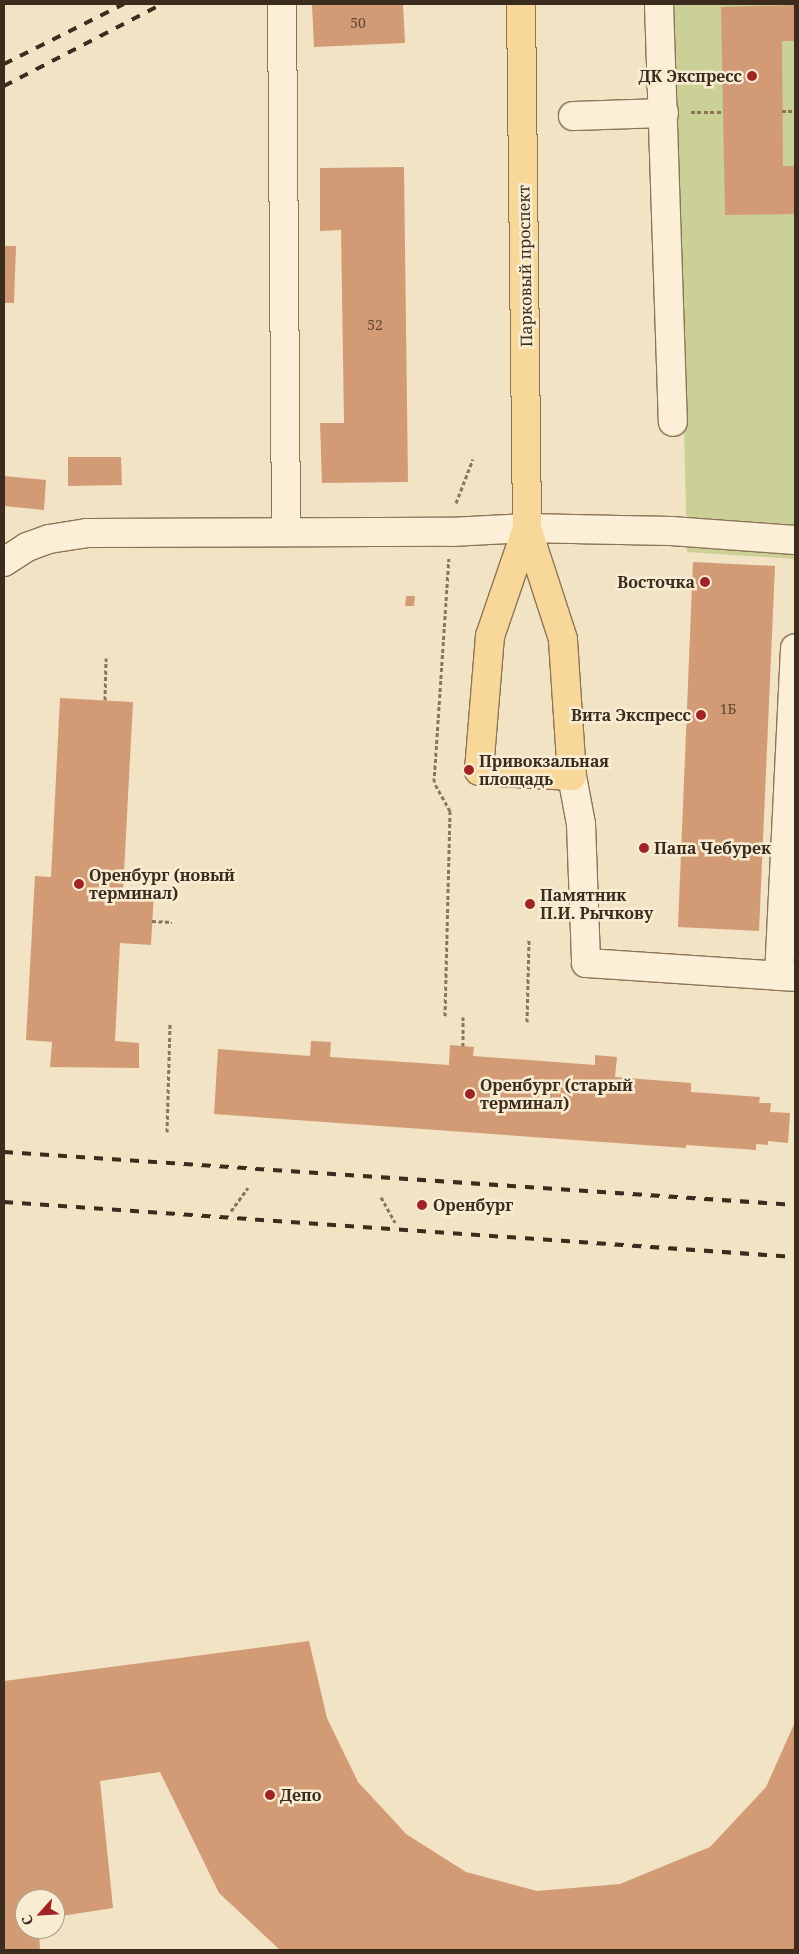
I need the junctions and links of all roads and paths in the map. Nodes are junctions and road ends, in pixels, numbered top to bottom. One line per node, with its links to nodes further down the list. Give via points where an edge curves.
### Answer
1 (282, 4): 11 (street)
2 (521, 4): 10 (main road, Парковый проспект)
3 (660, 4): 6 (street)
4 (782, 111): 5 (path)
5 (795, 111)
6 (664, 113): 7 (street); 8 (street)
7 (573, 116)
8 (673, 422)
9 (473, 459): 12 (path, via 457,498)
10 (527, 528): 12 (street); 13 (street, via 663,531); 18 (main road, Парковый проспект, via 563,639); 18 (main road, Парковый проспект, via 490,636 479,771)
11 (286, 530): 12 (street); 14 (street, via 87,533 49,539)
12 (451, 532): 23 (path, via 434,782 450,811)
13 (795, 540)
14 (4, 560)
15 (795, 648): 22 (street)
16 (106, 658): 17 (path)
17 (105, 700)
18 (572, 776): 22 (street, via 581,824 586,963)
19 (152, 921): 20 (path)
20 (172, 922)
21 (529, 939): 25 (path)
22 (787, 977)
23 (445, 1016)
24 (463, 1017): 27 (path)
25 (527, 1022)
26 (170, 1024): 28 (path)
27 (462, 1046)
28 (166, 1132)
29 (248, 1188): 31 (path)
30 (381, 1197): 32 (path)
31 (231, 1211)
32 (395, 1222)

